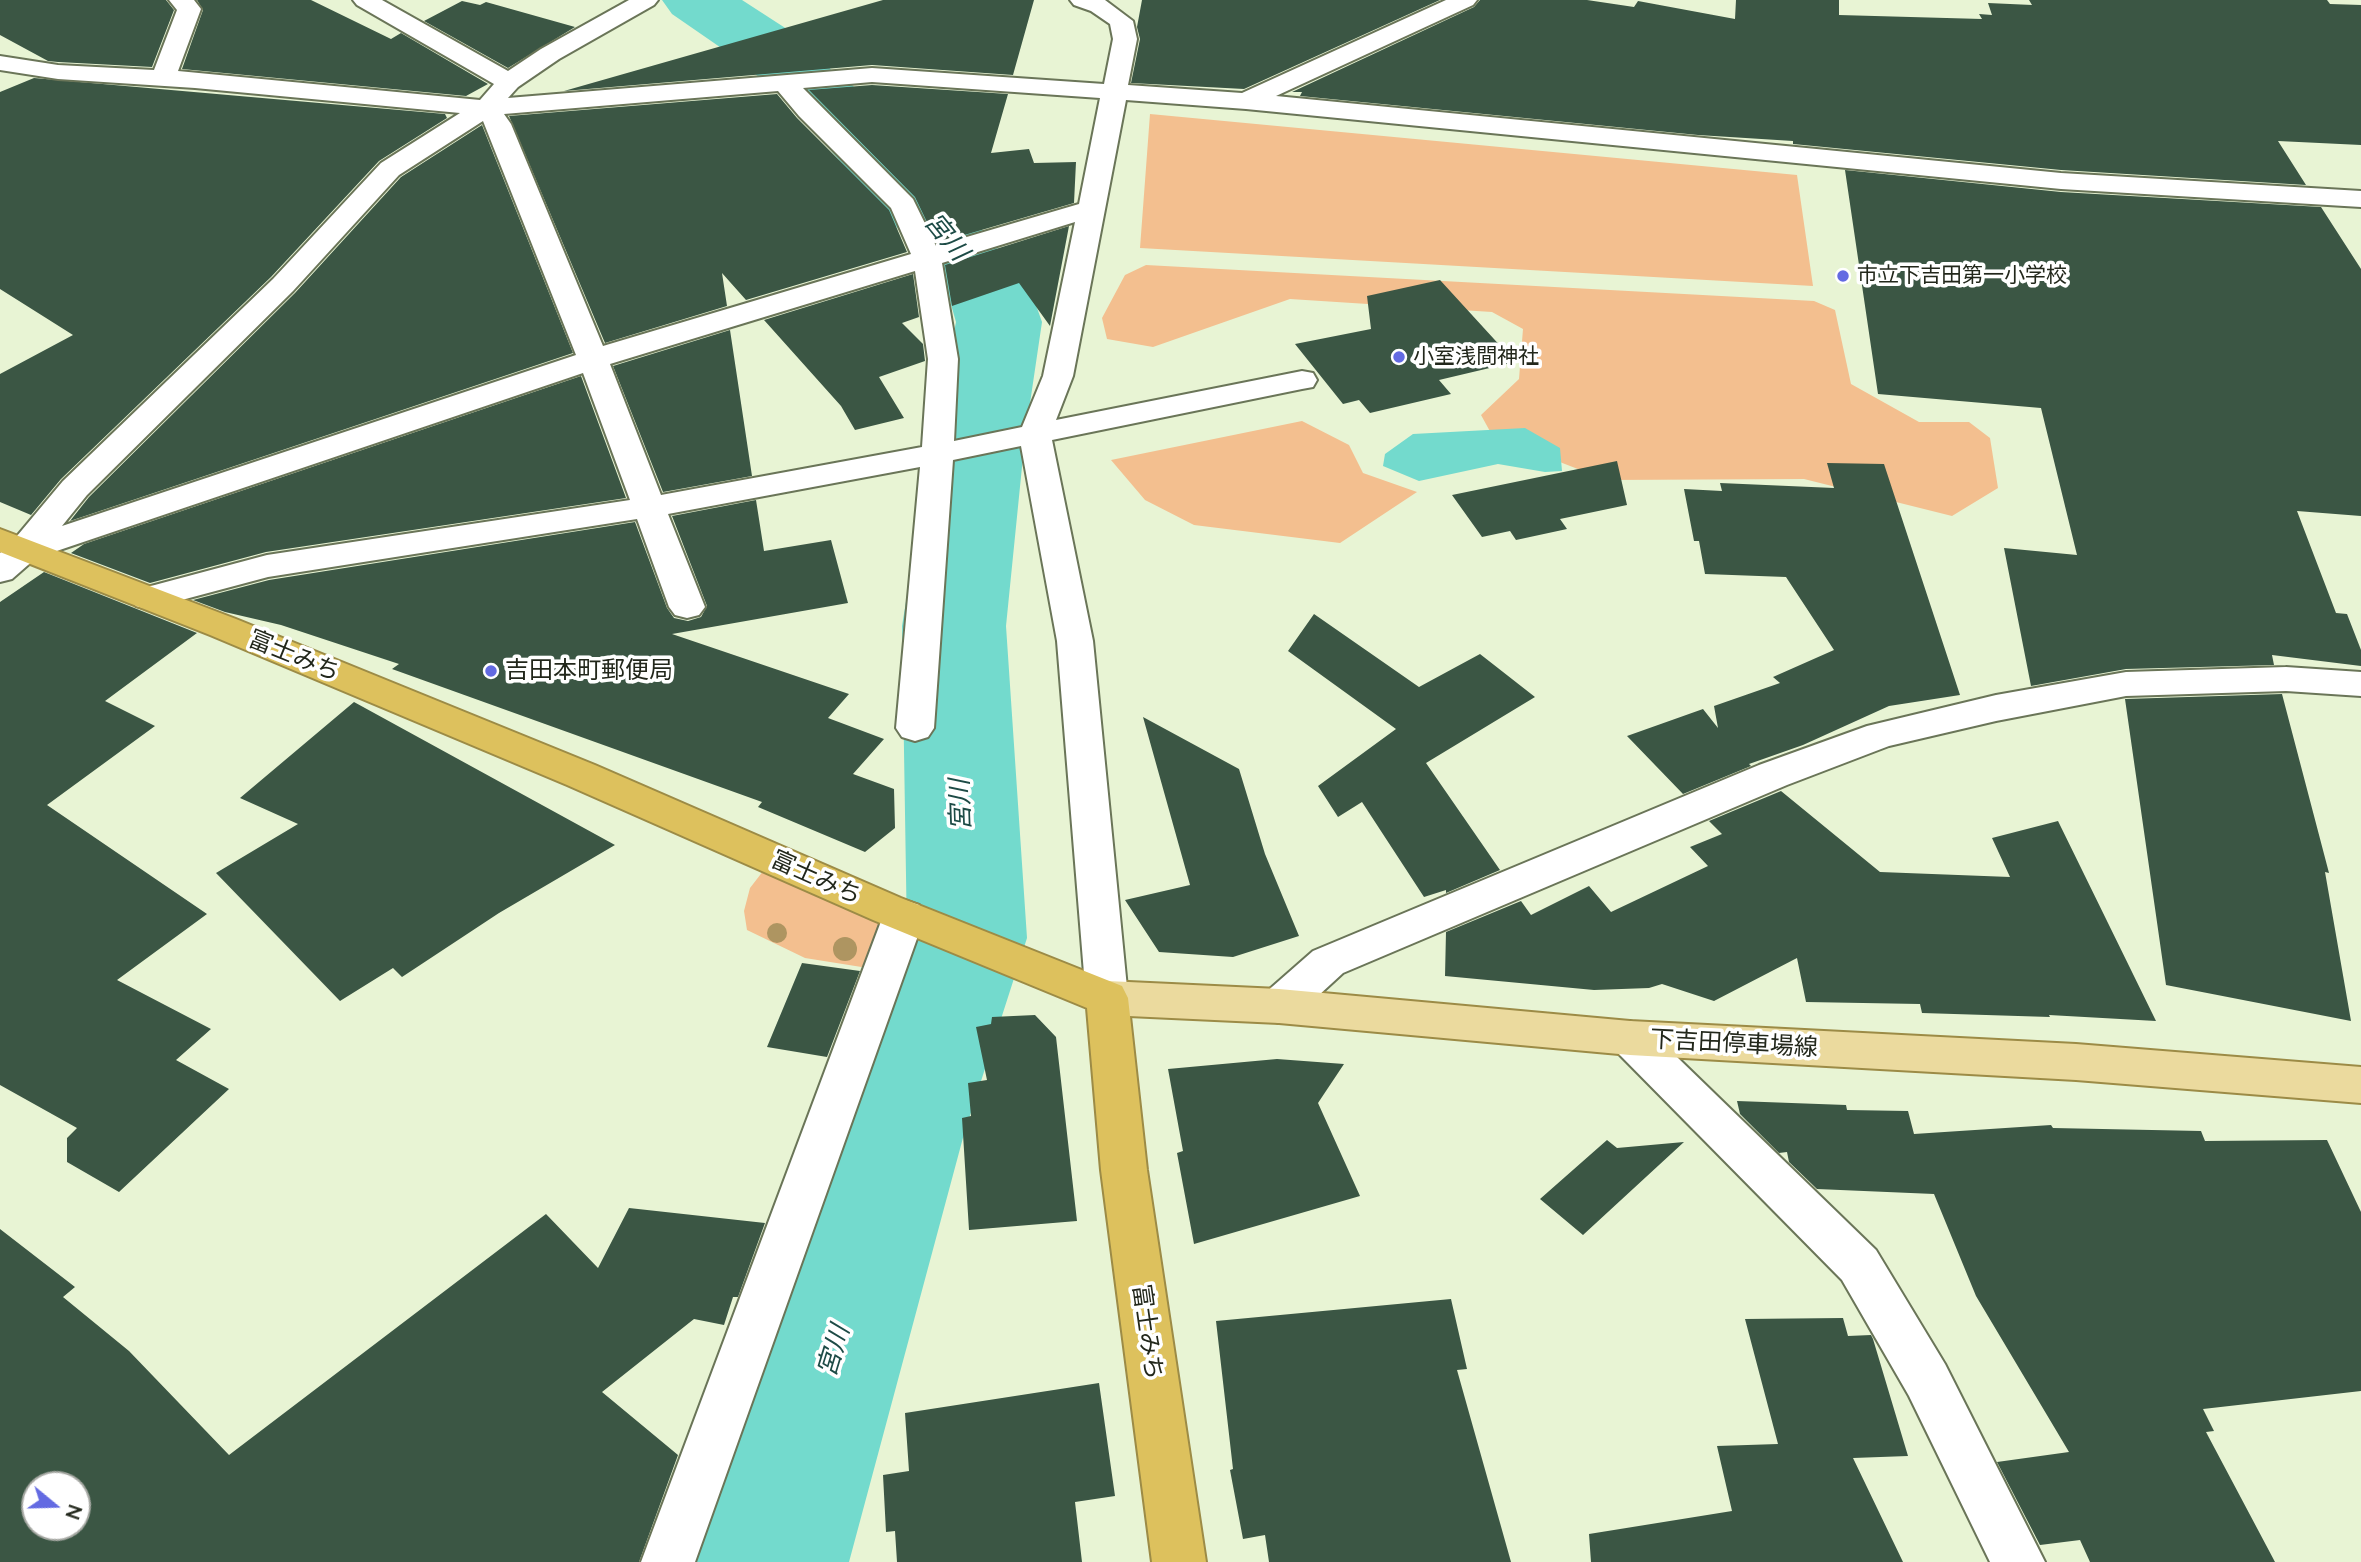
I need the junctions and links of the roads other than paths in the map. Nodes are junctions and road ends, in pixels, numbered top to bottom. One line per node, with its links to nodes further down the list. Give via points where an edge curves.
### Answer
1 (181, 0): 7 (street, via 189,9)
2 (365, 0): 8 (street)
3 (646, 0): 8 (street)
4 (1082, 0): 10 (street, via 1121,21 1125,39)
5 (1465, 0): 11 (street)
6 (0, 63): 7 (street, via 58,72)
7 (163, 78): 12 (street)
8 (509, 82): 12 (street)
9 (783, 82): 10 (street, via 872,75); 12 (street); 15 (street, via 903,205)
10 (1113, 90): 11 (street); 14 (street)
11 (1246, 101): 13 (street, via 2061,181)
12 (486, 108): 16 (street, via 498,124); 21 (street, via 390,169 282,285)
13 (2361, 200)
14 (1090, 209): 15 (street); 18 (street, via 1058,376)
15 (927, 258): 16 (street); 19 (street, via 943,359)
16 (593, 359): 20 (street); 21 (street)
17 (1302, 380): 18 (street)
18 (1035, 434): 19 (street); 27 (street, via 1075,642)
19 (938, 454): 20 (street); 25 (street)
20 (649, 507): 22 (street, via 267,566); 23 (street)
21 (8, 554): 22 (highway, 富士みち)
22 (148, 598): 26 (highway, 富士みち, via 569,770 737,854)
23 (687, 607)
24 (2361, 684): 28 (street, via 2286,679 2126,684 1880,735 1773,775 1328,962)
25 (915, 728)
26 (914, 920): 27 (highway, 富士みち); 31 (street)
27 (1107, 998): 28 (main road, 下吉田停車場線); 32 (highway, 富士みち, via 1124,1170)
28 (1279, 1006): 29 (main road, 下吉田停車場線)
29 (1630, 1038): 30 (main road, 下吉田停車場線, via 2076,1062); 33 (street, via 1859,1265 1927,1380)
30 (2361, 1085)
31 (668, 1562)
32 (1179, 1562)
33 (2018, 1562)

